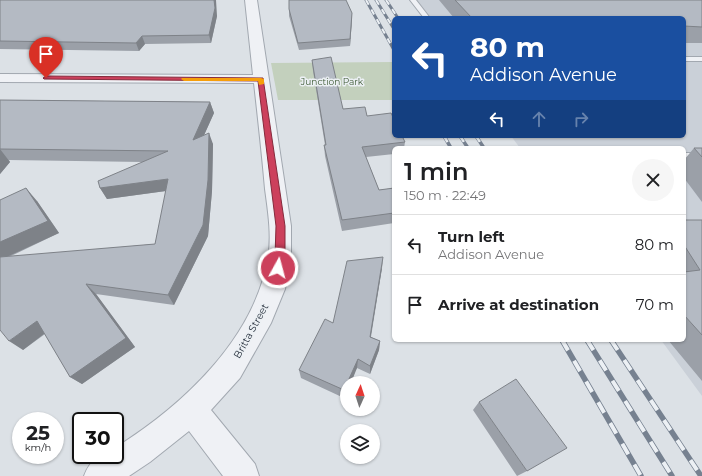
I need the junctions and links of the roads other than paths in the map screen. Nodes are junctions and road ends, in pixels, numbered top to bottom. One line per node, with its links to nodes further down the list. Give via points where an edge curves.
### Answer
1 (251, 0): 7 (street, Britta Street)
2 (413, 0): 3 (lane)
3 (425, 16)
4 (686, 59): 5 (lane)
5 (702, 59)
6 (0, 78): 7 (street)
7 (261, 79): 10 (street, Britta Street, via 280,226 280,257 273,289 258,323 230,368)
8 (686, 156): 9 (lane)
9 (702, 156)
10 (192, 410): 11 (street, Britta Street, via 140,451); 12 (street)
11 (100, 476)
12 (243, 476)

